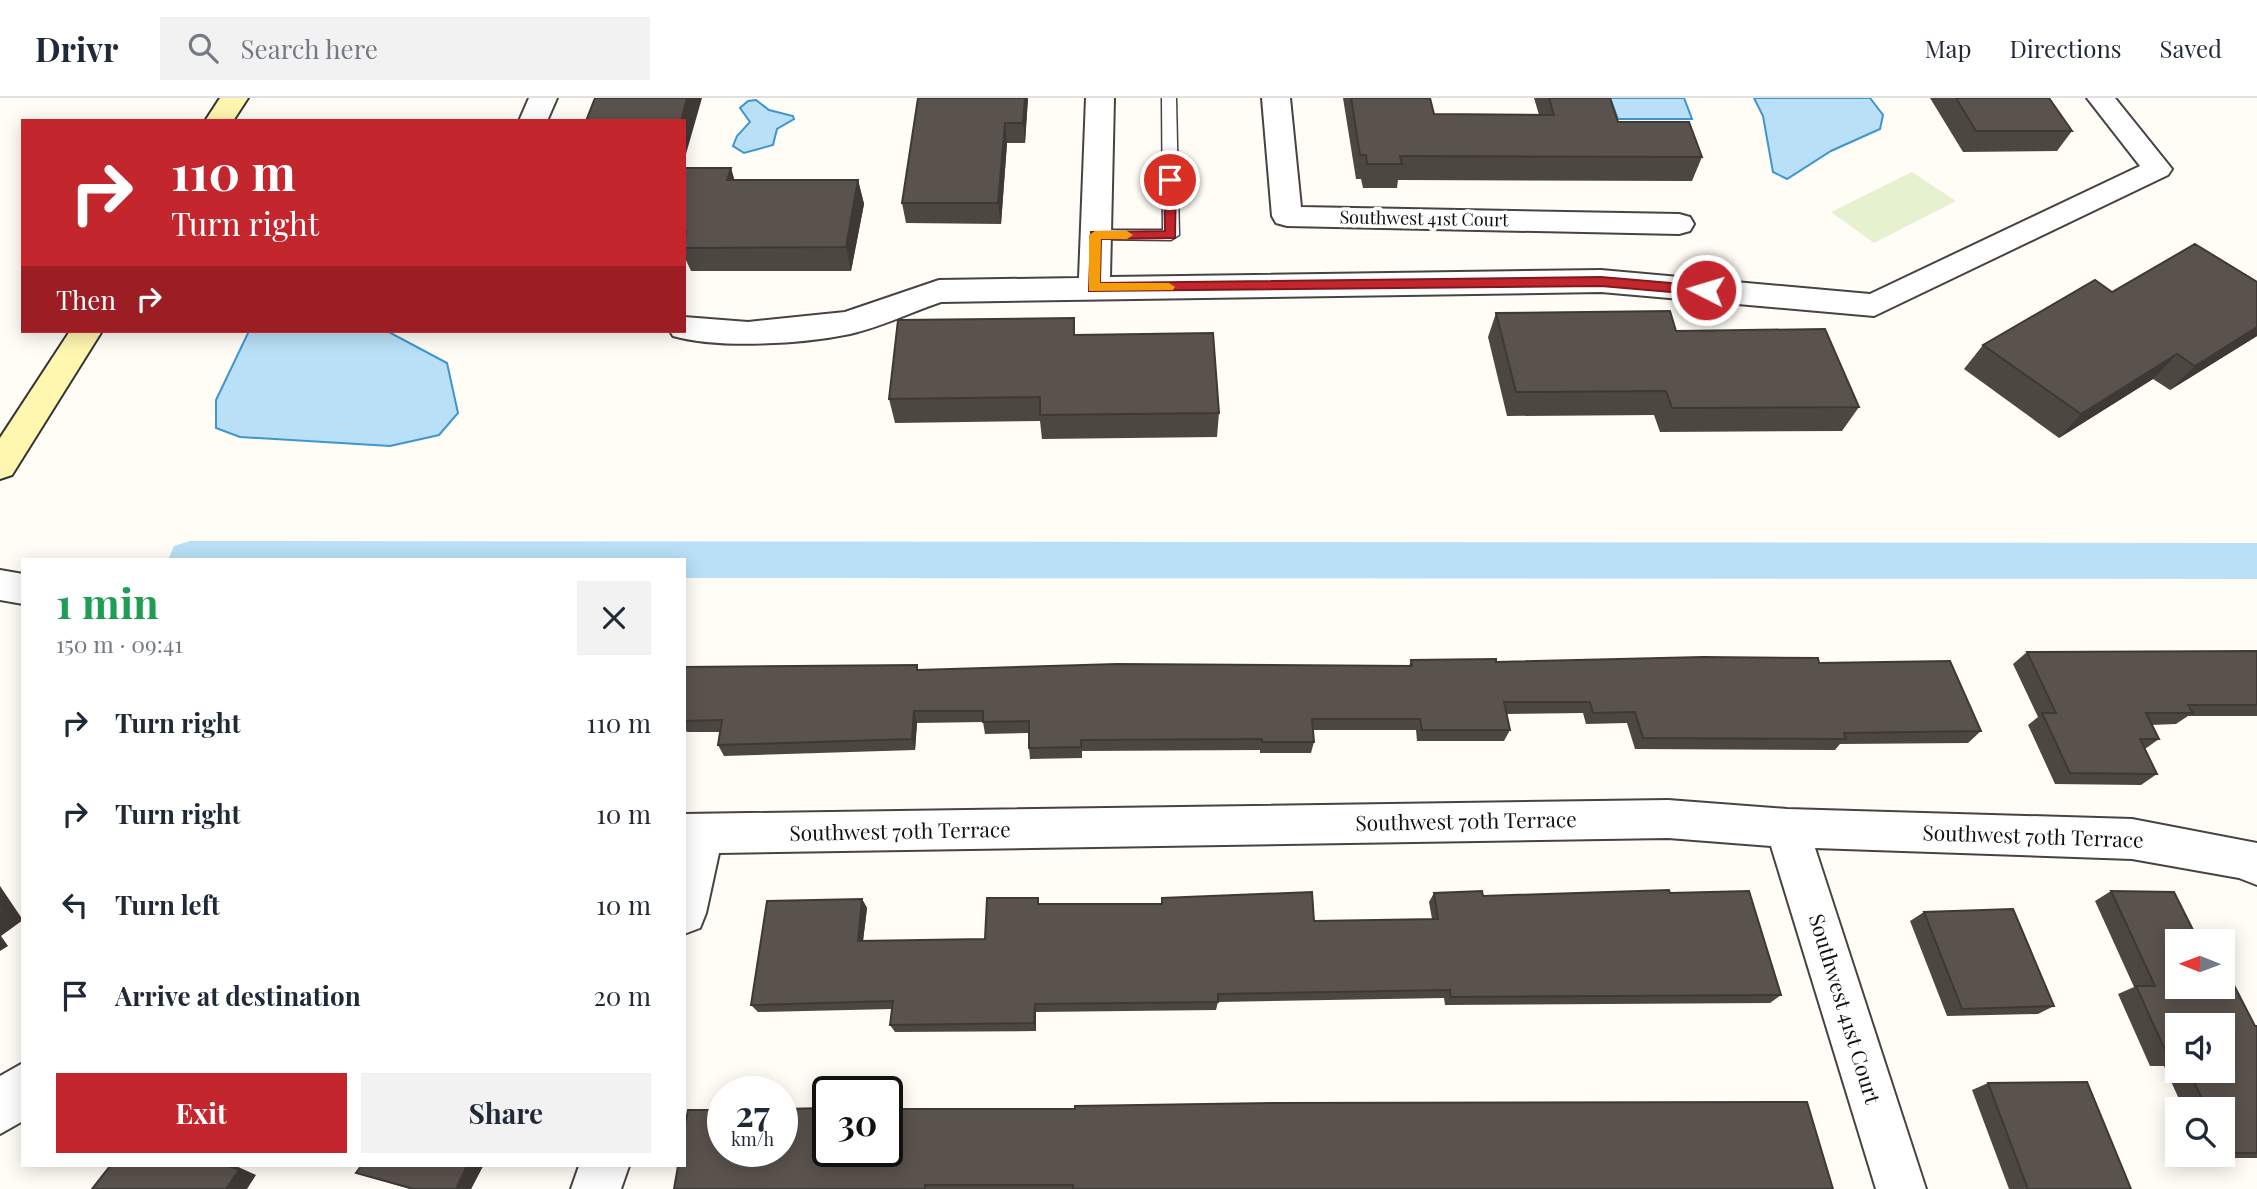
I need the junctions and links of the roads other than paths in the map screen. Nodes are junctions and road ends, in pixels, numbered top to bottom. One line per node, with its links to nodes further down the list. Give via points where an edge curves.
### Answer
1 (234, 98): 7 (street)
2 (543, 98): 8 (street)
3 (1100, 98): 10 (street)
4 (1169, 98): 10 (lane, via 1171,235)
5 (1276, 98): 9 (street, Southwest 41st Court, via 1287,216)
6 (2102, 98): 11 (street, via 2158,169 1874,305 1601,281)
7 (220, 119)
8 (534, 119)
9 (1679, 224)
10 (1095, 235): 11 (street)
11 (1094, 288): 12 (street, via 940,291 848,323 748,333)
12 (686, 328)
13 (85, 333): 14 (street)
14 (0, 466)
15 (0, 585): 16 (street)
16 (21, 589)
17 (1787, 828): 18 (street, Southwest 70th Terrace, via 1668,819); 19 (street, Southwest 70th Terrace, via 2132,839); 25 (street, Southwest 41st Court)
18 (693, 835): 20 (street)
19 (2252, 862)
20 (686, 896)
21 (21, 1089): 22 (street)
22 (0, 1110)
23 (604, 1167): 24 (street)
24 (596, 1189)
25 (1901, 1189)

